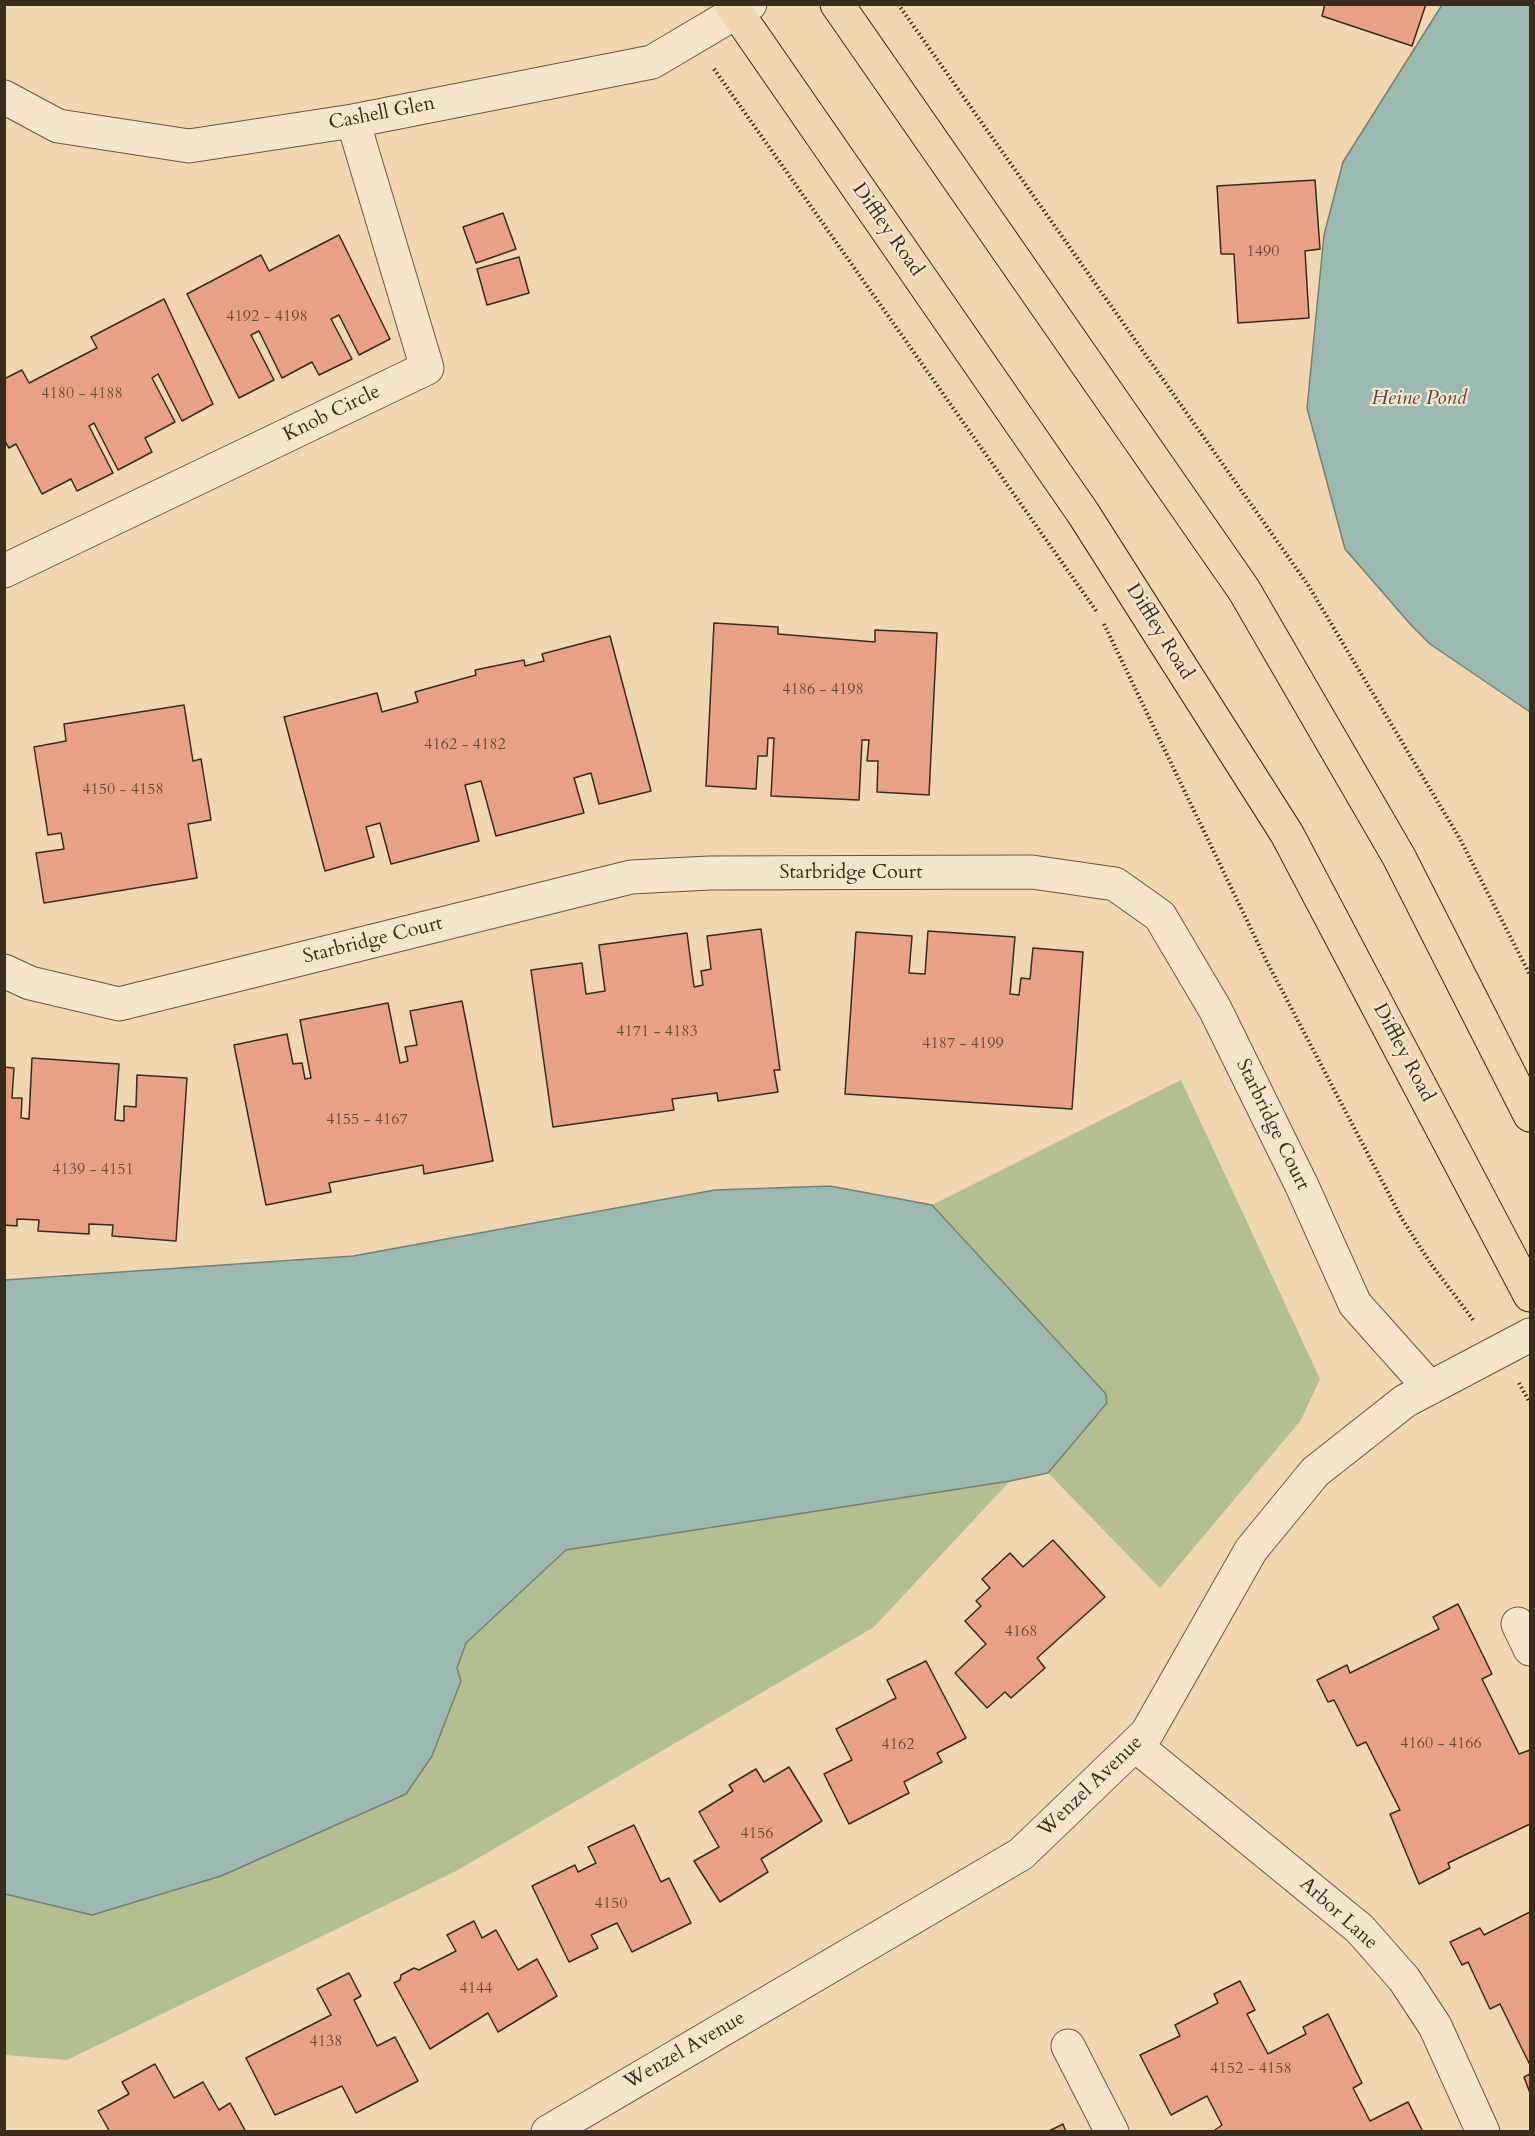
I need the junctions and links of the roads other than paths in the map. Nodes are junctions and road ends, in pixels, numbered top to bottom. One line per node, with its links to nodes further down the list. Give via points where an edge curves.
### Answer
1 (837, 4): 7 (main road, via 1244,590 1399,857)
2 (739, 7): 4 (street, Cashell Glen, via 652,62); 8 (main road, Diffley Road, via 1083,513 1287,834)
3 (4, 97): 4 (street, Cashell Glen, via 58,126 189,146)
4 (353, 121): 5 (street, Knob Circle, via 427,368)
5 (4, 571)
6 (4, 971): 10 (street, Starbridge Court, via 30,983 119,1004 631,877 710,873 1032,872 1115,884 1160,916 1215,1009 1355,1304)
7 (1530, 1114)
8 (1530, 1294)
9 (1530, 1335): 10 (street, Wenzel Avenue)
10 (1430, 1388): 11 (street, Wenzel Avenue, via 1405,1401 1314,1472 1251,1550 1147,1733)
11 (1135, 1745): 13 (street, Wenzel Avenue, via 1021,1854); 15 (street, Arbor Lane, via 1360,1929 1404,1979 1435,2026)
12 (1068, 2046): 14 (street)
13 (548, 2132)
14 (1112, 2132)
15 (1483, 2132)

